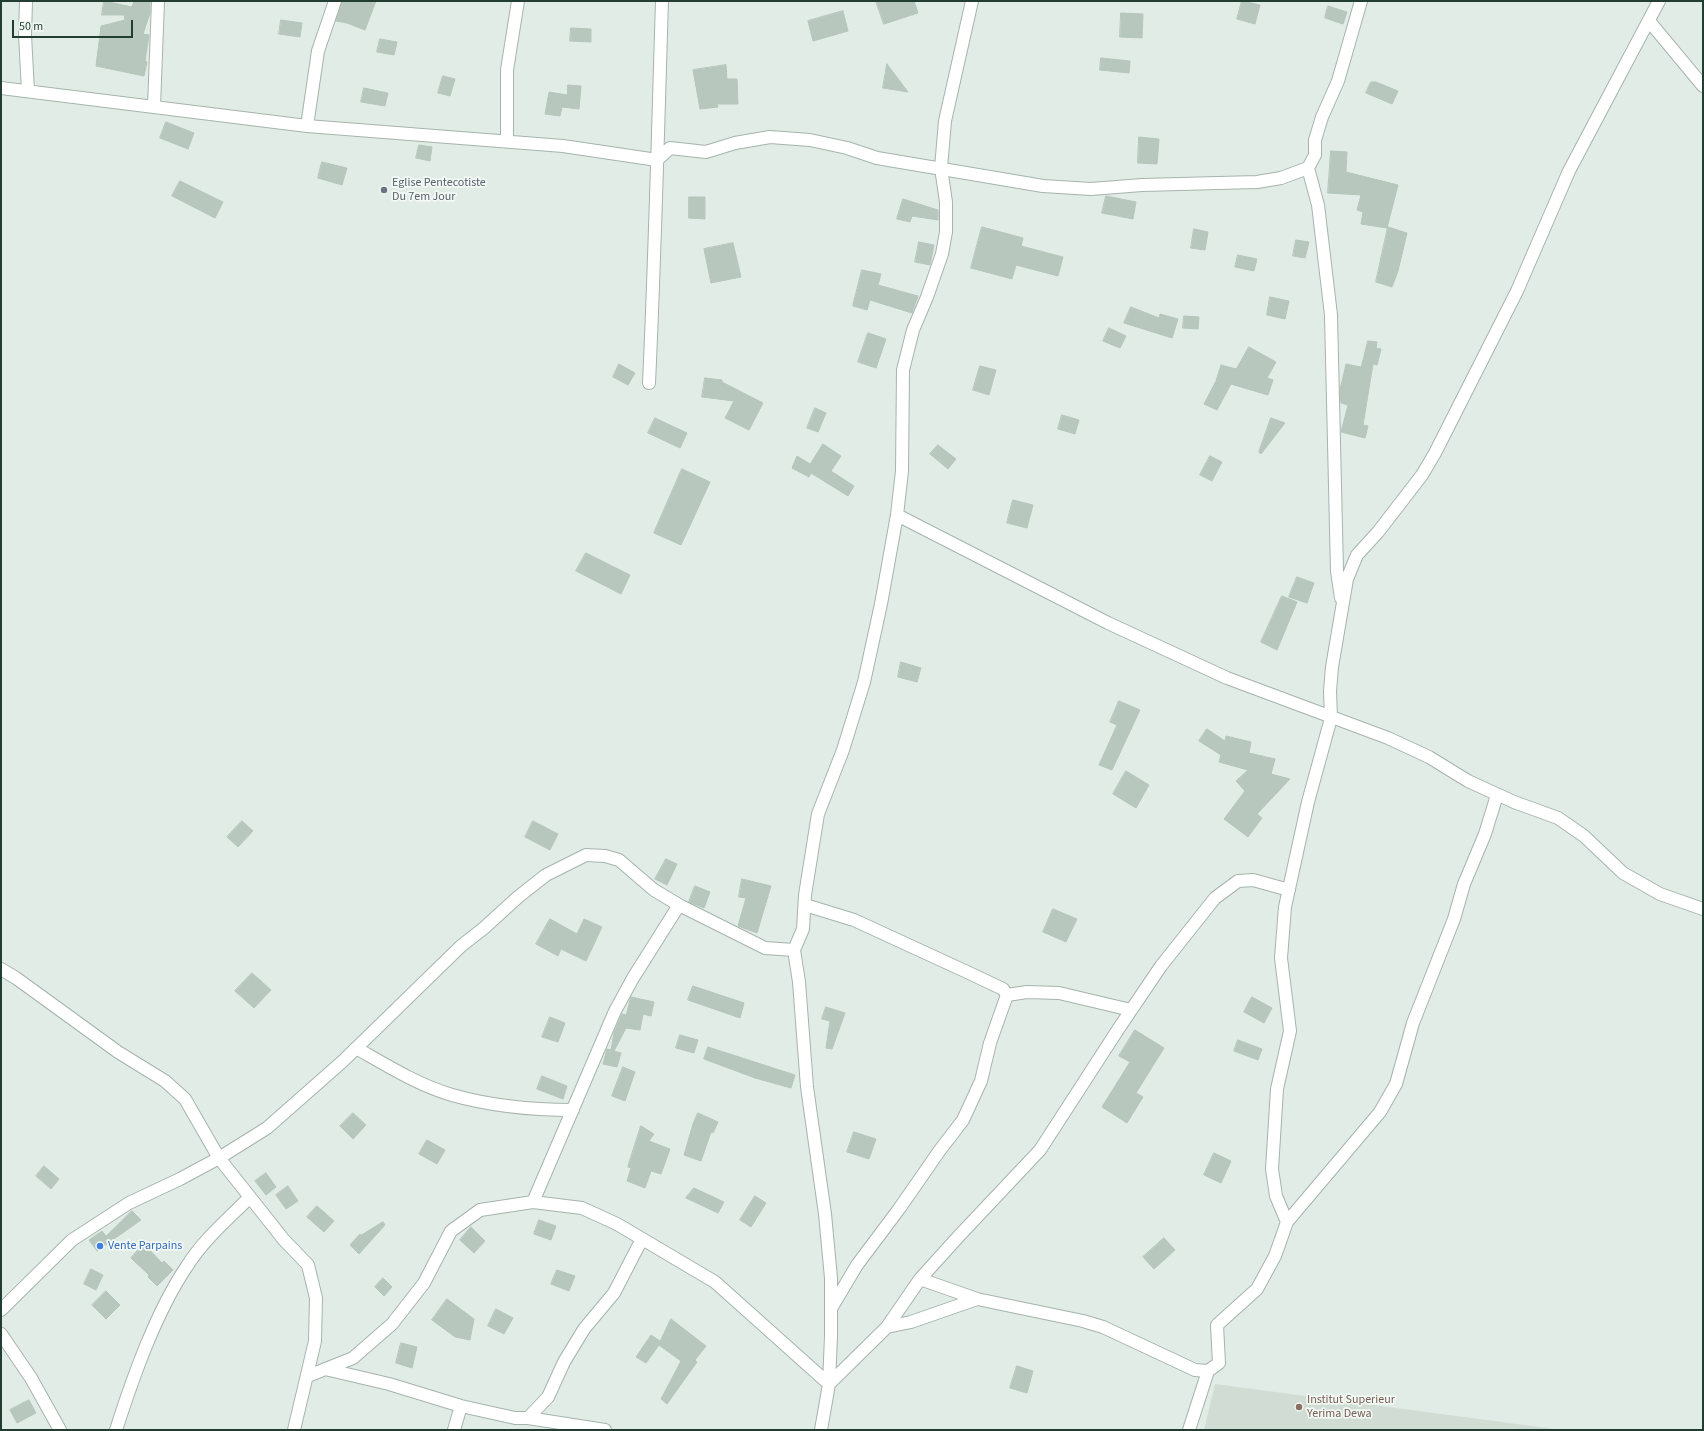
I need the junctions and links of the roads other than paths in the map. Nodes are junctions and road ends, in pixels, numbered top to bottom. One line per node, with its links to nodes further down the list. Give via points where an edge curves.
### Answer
1 (26, 1): 12 (street)
2 (158, 1): 13 (street)
3 (335, 1): 14 (street, via 318,51)
4 (518, 1): 15 (street, via 506,70)
5 (662, 1): 16 (street)
6 (972, 1): 17 (street, via 946,122)
7 (1361, 1): 18 (street, via 1338,81 1315,140 1315,155)
8 (1659, 1): 9 (street)
9 (1649, 21): 10 (street); 21 (street, via 1569,171 1517,291 1462,402 1422,475 1357,555 1347,579)
10 (1703, 86)
11 (1, 88): 12 (street)
12 (28, 91): 13 (street)
13 (154, 107): 14 (street)
14 (307, 126): 15 (street)
15 (507, 142): 16 (street, via 563,146)
16 (657, 160): 17 (street, via 670,148 706,152 735,143 770,137 810,140 877,158); 19 (street, via 656,249)
17 (941, 168): 18 (street, via 1043,186 1091,189 1257,182 1281,178); 20 (street, via 946,202 946,232 942,254 913,330 903,370 902,471)
18 (1308, 168): 21 (street, via 1318,205 1331,315 1337,571)
19 (649, 383)
20 (898, 515): 22 (street, via 1108,623 1227,678); 26 (street, via 864,682 843,750 818,814)
21 (1342, 607): 22 (street, via 1332,667)
22 (1331, 718): 23 (street, via 1388,738 1429,757); 24 (street, via 1308,802)
23 (1497, 795): 27 (street, via 1558,818 1584,836 1623,873 1660,894); 37 (street, via 1485,834 1464,884 1454,919 1413,1023 1396,1084 1380,1112)
24 (1289, 890): 31 (street, via 1253,880 1238,881 1215,898 1161,966); 37 (street, via 1281,958 1290,1031 1277,1089 1272,1169 1276,1196)
25 (679, 905): 28 (street, via 766,948); 32 (street, via 654,890 619,860 586,855 546,875 518,897 461,946); 33 (street, via 615,1011)
26 (805, 905): 28 (street, via 803,929); 30 (street, via 861,923 989,982 1003,989)
27 (1703, 909)
28 (794, 950): 41 (street, via 800,982 807,1087 825,1214)
29 (1, 969): 34 (street, via 118,1052 165,1081 185,1099)
30 (1007, 995): 31 (street, via 1027,992 1059,993); 41 (street, via 990,1043 981,1082 963,1120 857,1265)
31 (1131, 1010): 39 (street, via 1040,1150)
32 (356, 1048): 33 (street, via 391,1068 451,1095 506,1106); 34 (street, via 267,1128)
33 (573, 1110): 36 (street)
34 (219, 1158): 35 (street); 42 (street, via 129,1203 72,1240)
35 (250, 1197): 47 (street, via 284,1240 308,1265 316,1298 315,1341); 52 (street, via 211,1235 187,1266 163,1309)
36 (533, 1202): 38 (street, via 582,1208); 45 (street, via 480,1210 451,1231 424,1283 392,1324 353,1358)
37 (1287, 1222): 46 (street, via 1275,1256 1257,1289 1217,1325 1219,1363)
38 (642, 1239): 48 (street, via 715,1282); 50 (street, via 614,1293 584,1329 564,1362 548,1397)
39 (920, 1279): 40 (street); 43 (street)
40 (977, 1299): 43 (street, via 911,1322); 46 (street, via 1083,1320 1195,1370)
41 (831, 1308): 48 (street)
42 (1, 1310)
43 (887, 1327): 48 (street)
44 (1, 1334): 51 (street, via 31,1378)
45 (325, 1369): 47 (street); 49 (street, via 389,1384)
46 (1208, 1371): 57 (street)
47 (308, 1376): 53 (street)
48 (829, 1384): 56 (street)
49 (461, 1406): 50 (street, via 516,1418); 54 (street)
50 (528, 1418): 55 (street)
51 (60, 1430)
52 (116, 1430)
53 (294, 1430)
54 (454, 1430)
55 (605, 1430)
56 (821, 1430)
57 (1189, 1430)

